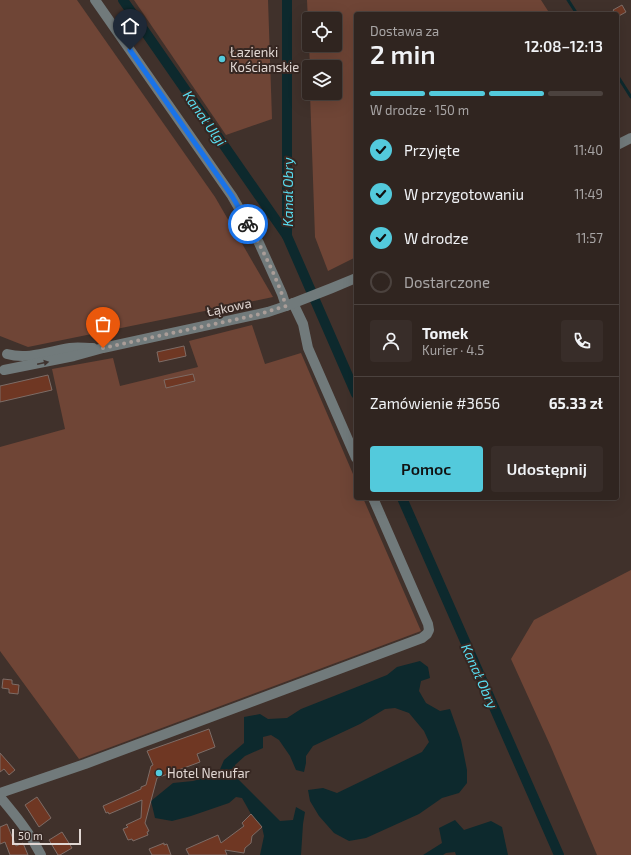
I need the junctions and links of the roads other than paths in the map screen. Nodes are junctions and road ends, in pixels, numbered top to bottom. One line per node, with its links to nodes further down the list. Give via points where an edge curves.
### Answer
1 (94, 0): 5 (street, via 232,196 259,243 282,294)
2 (631, 138): 3 (street)
3 (619, 144)
4 (354, 279): 5 (street, Łąkowa)
5 (292, 304): 6 (street, Łąkowa, via 256,315); 9 (street, via 303,324 308,348)
6 (103, 348): 7 (street, Łąkowa, via 72,348 32,356 12,356); 8 (street, Łąkowa, one-way to 6)
7 (4, 351): 8 (street, via 9,363)
8 (2, 371)
9 (354, 453)
10 (374, 500): 11 (street, via 428,624 429,630 422,638 85,764)
11 (0, 793)
12 (0, 797): 13 (street, via 34,840)
13 (42, 855)

